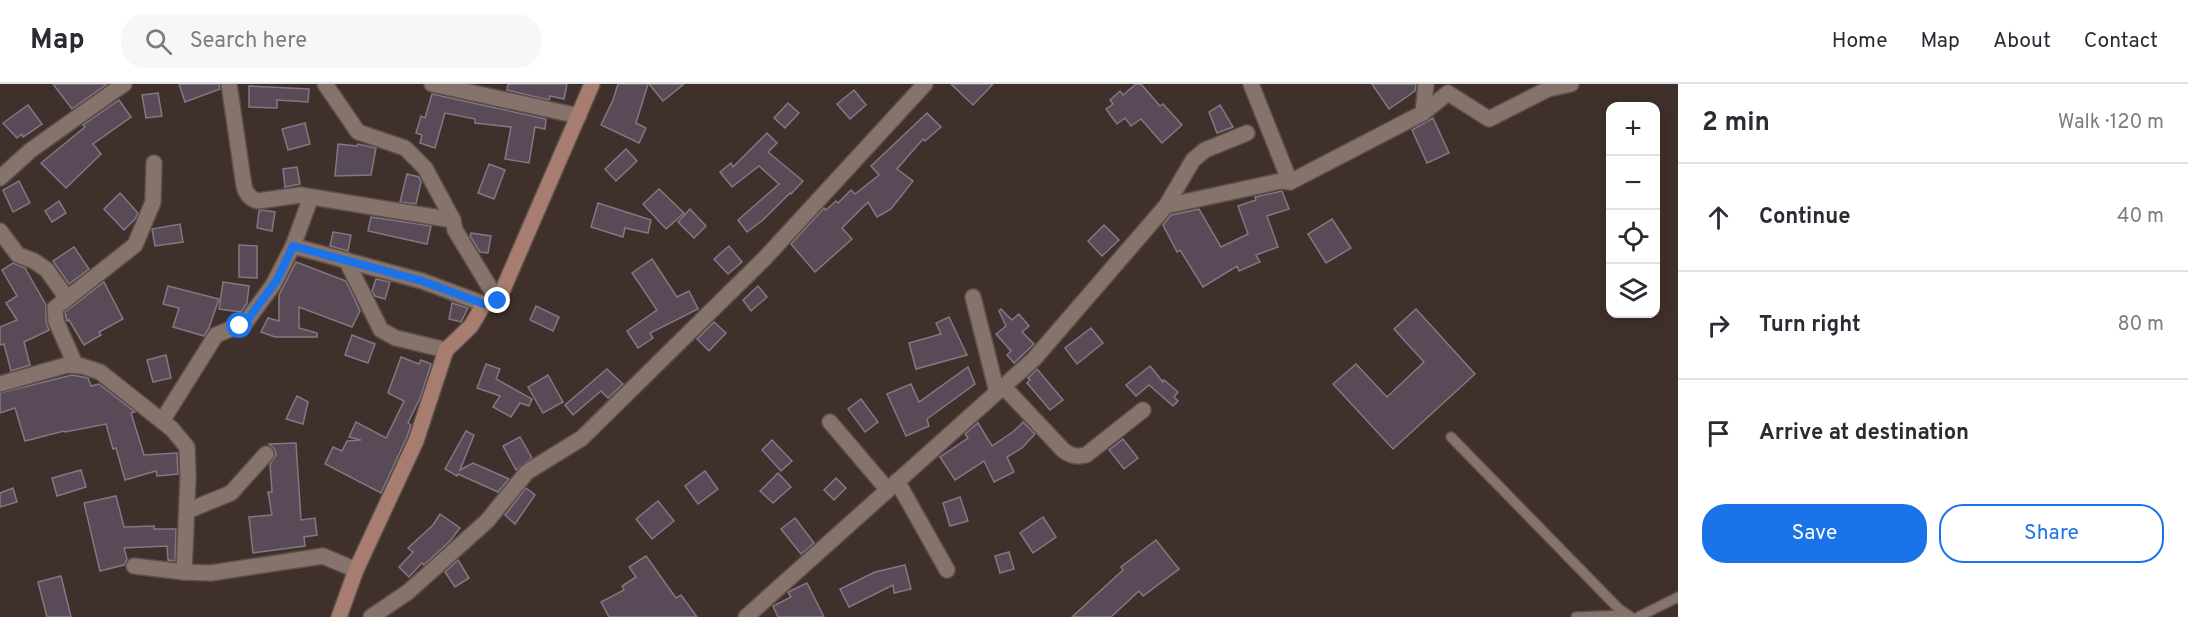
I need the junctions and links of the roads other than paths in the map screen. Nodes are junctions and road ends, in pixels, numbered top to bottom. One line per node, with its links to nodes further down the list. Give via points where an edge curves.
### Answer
1 (124, 84): 14 (street)
2 (229, 84): 16 (street, via 248,196 258,201)
3 (325, 84): 18 (street, via 358,132 405,148 425,168)
4 (432, 84): 11 (street)
5 (592, 84): 11 (street)
6 (925, 84): 43 (street, via 765,258 582,438 527,472 487,521 408,592)
7 (1251, 84): 15 (street)
8 (1426, 84): 10 (street)
9 (1566, 85): 10 (street, via 1548,89 1489,119 1448,93)
10 (1423, 113): 15 (street)
11 (579, 116): 24 (street)
12 (1247, 133): 17 (street, via 1205,150 1193,160)
13 (154, 163): 22 (street, via 153,202 135,245)
14 (0, 177)
15 (1290, 182): 17 (street)
16 (311, 196): 18 (street); 20 (street)
17 (1166, 206): 28 (street, via 1035,358)
18 (453, 220): 24 (street)
19 (0, 231): 22 (street, via 18,255 46,270)
20 (293, 246): 21 (street); 30 (street, via 277,280 245,323 216,335)
21 (346, 260): 24 (street); 25 (street, via 381,330 396,338)
22 (66, 297): 26 (street, via 54,314)
23 (973, 297): 28 (street)
24 (491, 303): 25 (street)
25 (446, 350): 37 (street, via 416,441)
26 (79, 365): 27 (street); 30 (street, via 98,371)
27 (0, 384)
28 (1000, 389): 29 (street, via 1063,450 1078,457 1086,455); 34 (street)
29 (1143, 410)
30 (162, 421): 35 (street, via 187,447)
31 (830, 422): 34 (street)
32 (1451, 437): 41 (lane)
33 (266, 454): 35 (street, via 231,493)
34 (892, 485): 38 (street); 44 (street)
35 (187, 511): 39 (street)
36 (134, 566): 39 (street)
37 (356, 570): 39 (street, via 323,556 217,573); 42 (street)
38 (946, 570)
39 (184, 572)
40 (1678, 597): 46 (lane)
41 (1629, 616): 45 (lane)
42 (339, 617)
43 (372, 617)
44 (746, 617)
45 (1576, 617)
46 (1638, 617)

